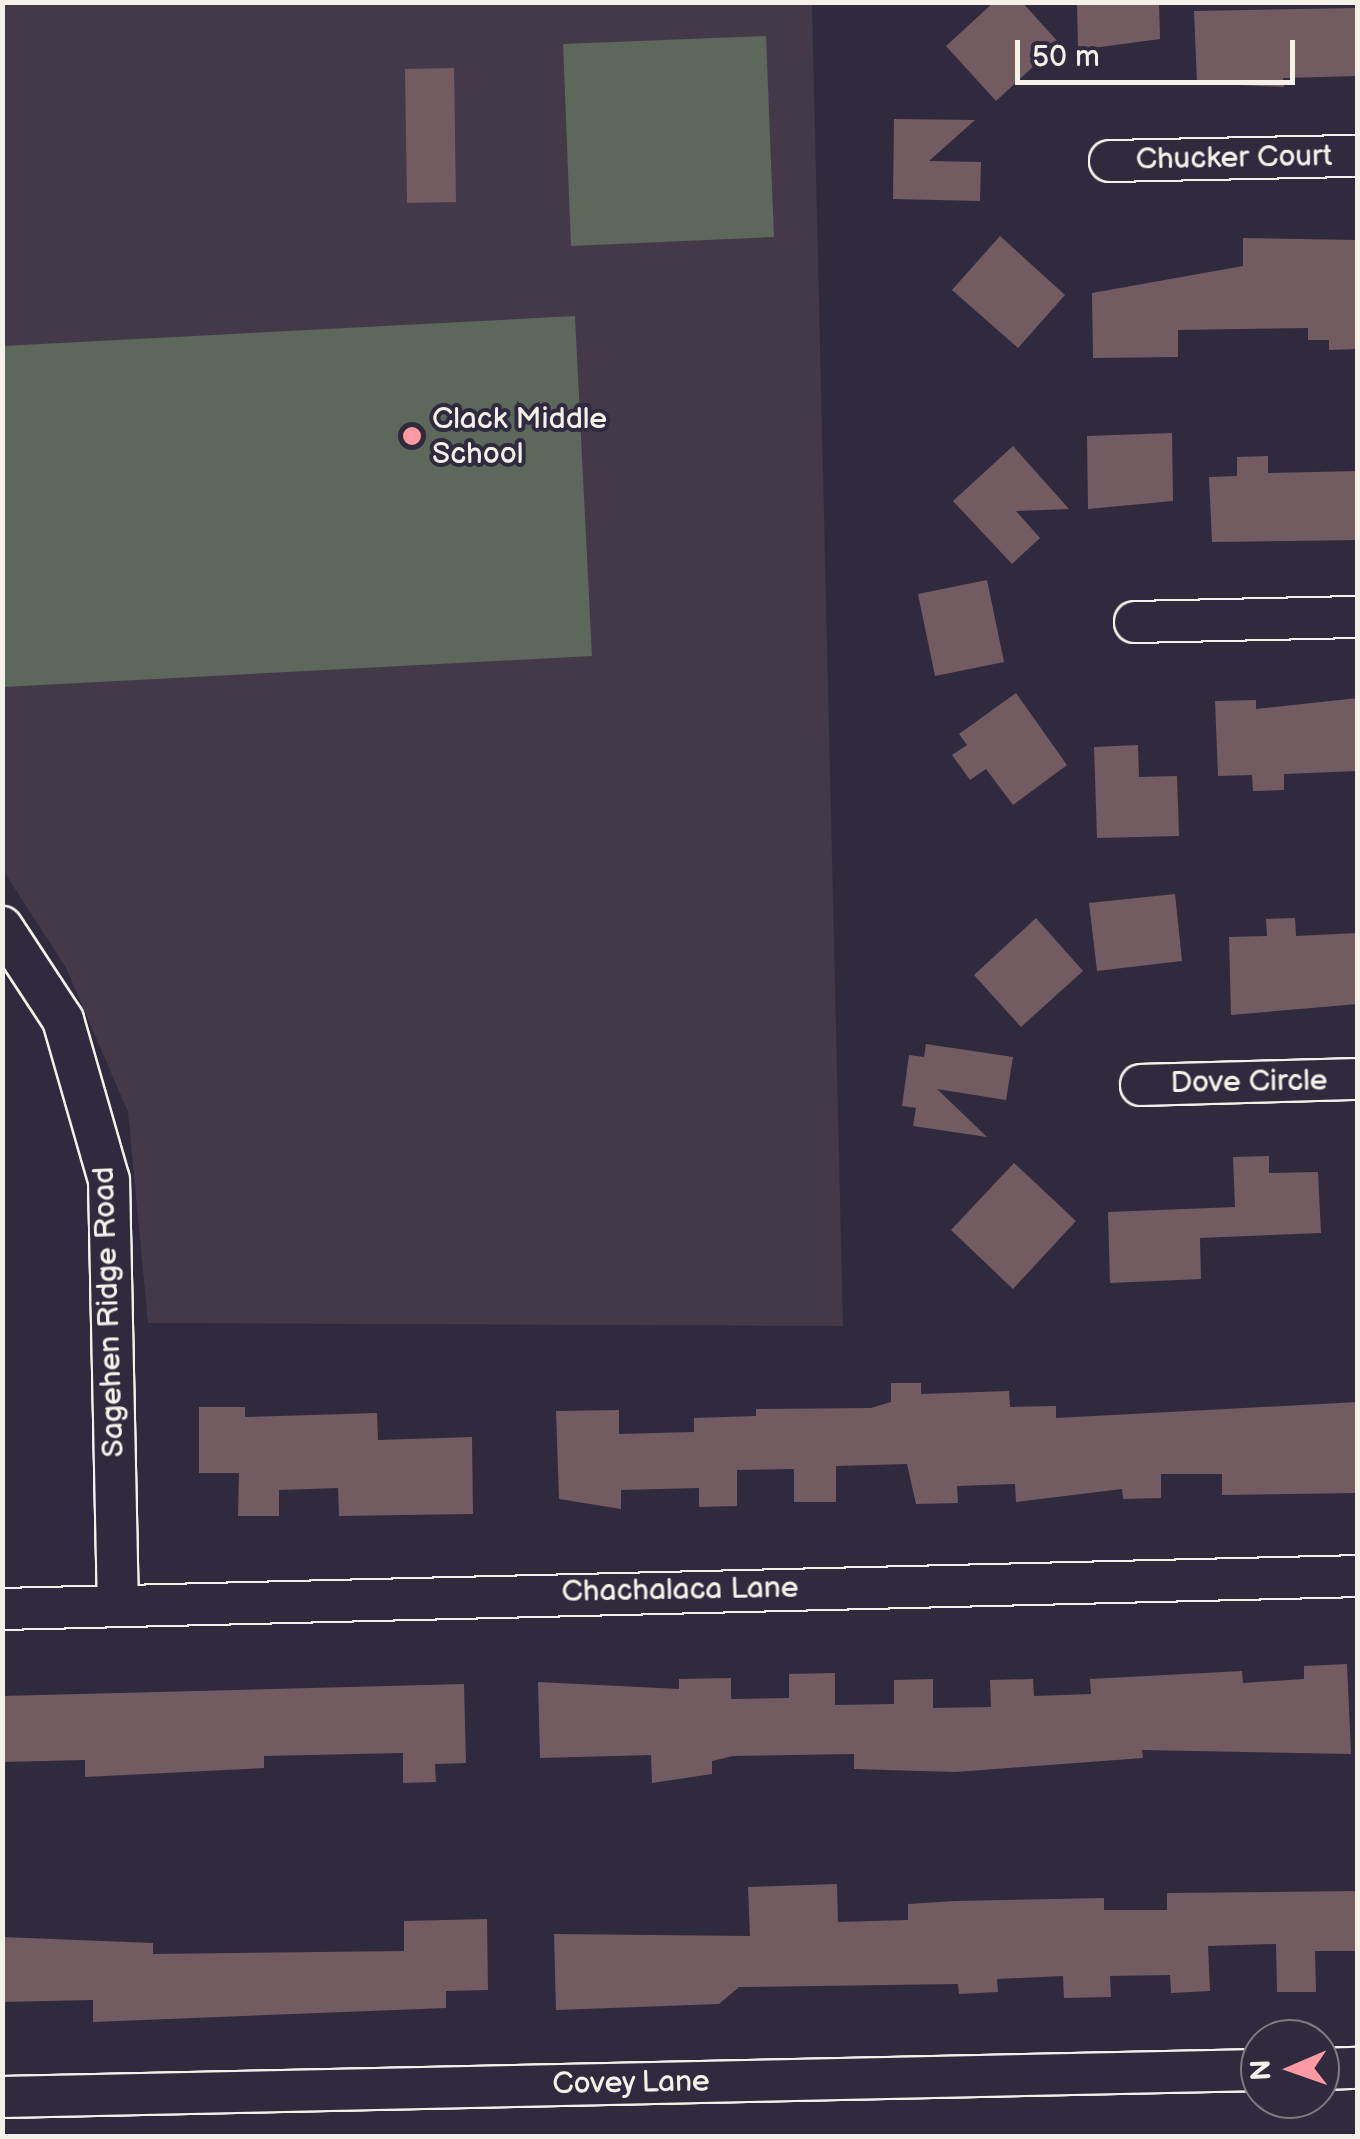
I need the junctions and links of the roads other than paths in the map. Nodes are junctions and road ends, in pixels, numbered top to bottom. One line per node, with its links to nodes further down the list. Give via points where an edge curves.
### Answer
1 (1358, 156): 2 (street, Chucker Court)
2 (1110, 161)
3 (1358, 617): 4 (street)
4 (1135, 622)
5 (2, 927): 9 (street, Sagehen Ridge Road, via 62,1020 109,1180)
6 (1358, 1079): 7 (street, Dove Circle)
7 (1141, 1085)
8 (1358, 1576): 9 (street, Chachalaca Lane)
9 (118, 1601): 10 (street, Chachalaca Lane)
10 (2, 1609)
11 (1240, 2070): 12 (street, Covey Lane)
12 (2, 2097)

